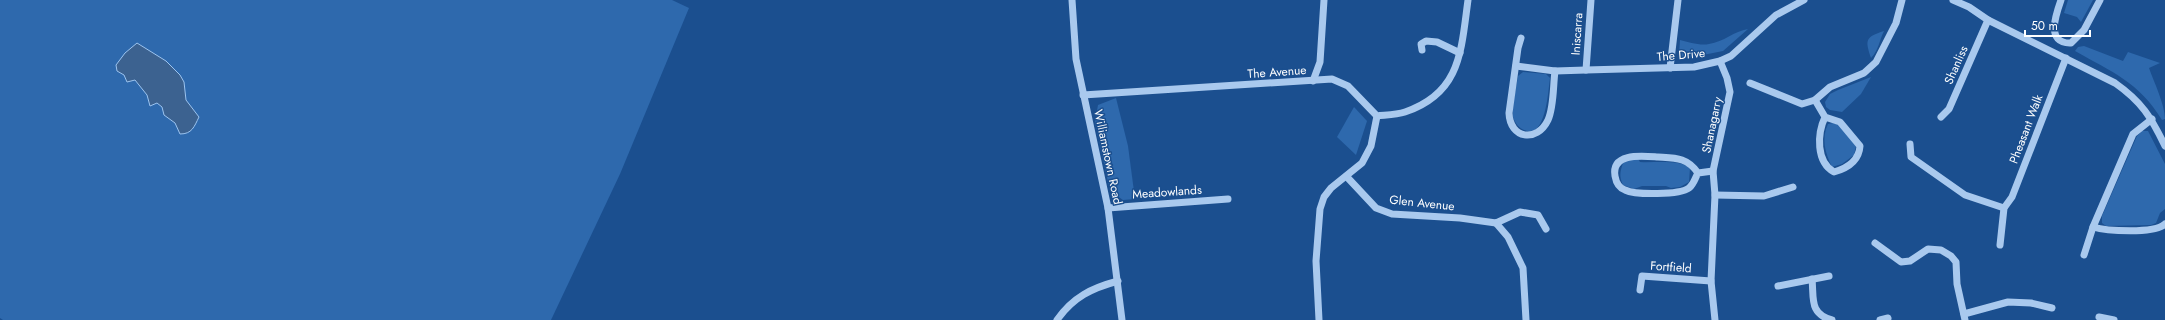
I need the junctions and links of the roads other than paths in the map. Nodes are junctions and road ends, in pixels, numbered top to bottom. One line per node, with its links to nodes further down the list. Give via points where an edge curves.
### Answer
1 (1072, 0): 25 (street, Williamstown Road, via 1075,50)
2 (1324, 0): 23 (street, via 1320,62)
3 (1468, 0): 16 (street)
4 (1591, 0): 21 (street, Iniscarra)
5 (1678, 0): 20 (street)
6 (1804, 0): 18 (street, The Drive, via 1776,15 1731,56)
7 (1902, 0): 26 (street, via 1896,24 1876,62 1864,73 1830,87)
8 (1953, 0): 11 (street)
9 (2061, 0): 14 (street, via 2054,31 2058,39)
10 (2100, 0): 14 (street, via 2084,30 2071,43)
11 (1970, 4): 12 (street)
12 (1988, 20): 17 (street); 29 (street, Shanliss, via 1949,109)
13 (1521, 38): 19 (street)
14 (2065, 43): 17 (street, Pheasant Walk)
15 (1422, 50): 16 (street, via 1421,44 1426,41 1437,42)
16 (1460, 53): 27 (street, via 1449,82 1430,100 1404,113)
17 (2063, 56): 30 (street, via 2115,83 2133,96); 40 (street, Pheasant Walk, via 2012,197)
18 (1720, 62): 20 (street, The Drive); 33 (street, Shanagarry, via 1730,92)
19 (1516, 66): 22 (street, The Drive); 22 (street, via 1510,122 1514,129 1524,135 1539,132 1549,118)
20 (1670, 68): 21 (street, The Drive)
21 (1586, 70): 22 (street, The Drive)
22 (1555, 71)
23 (1313, 81): 25 (street, The Avenue); 27 (street, The Avenue, via 1332,80 1348,86)
24 (1750, 83): 26 (street, via 1802,104)
25 (1083, 96): 39 (street, Williamstown Road)
26 (1815, 100): 28 (street)
27 (1377, 116): 35 (street, via 1368,152 1362,163)
28 (1825, 117): 28 (street, via 1840,122 1860,146 1860,153 1844,170 1834,172 1827,168 1824,162 1819,138)
29 (1941, 117)
30 (2152, 119): 32 (street); 43 (street, via 2133,134)
31 (1910, 144): 40 (street, via 1912,157 1965,195)
32 (2165, 146)
33 (1714, 171): 34 (street, Shanagarry); 37 (street, Shanagarry)
34 (1698, 173): 34 (street, Shanagarry, via 1688,189 1676,193 1632,193 1618,184 1615,167 1633,155 1686,160)
35 (1347, 176): 41 (street, Glen Avenue, via 1376,208 1392,214); 60 (street, via 1331,188 1324,197 1320,209 1316,262)
36 (1793, 188): 37 (street, via 1764,196)
37 (1715, 195): 51 (street, Shanagarry)
38 (1228, 199): 39 (street, Meadowlands)
39 (1108, 208): 50 (street, Williamstown Road)
40 (2004, 208): 46 (street, Pheasant Walk)
41 (1496, 223): 44 (street, via 1520,212 1538,215); 61 (street, via 1508,237 1523,268)
42 (2165, 224): 43 (street, via 2154,229 2106,230)
43 (2093, 227): 47 (street)
44 (1546, 229)
45 (1875, 243): 55 (street, via 1902,262 1910,261 1928,249 1941,250 1951,256 1956,262)
46 (2000, 246)
47 (2084, 255)
48 (1829, 276): 49 (street)
49 (1812, 279): 52 (street); 63 (street, via 1815,310 1820,317)
50 (1118, 281): 58 (street, via 1083,294 1072,302); 59 (street, Williamstown Road)
51 (1711, 281): 53 (street, Fortfield, via 1642,276); 62 (street)
52 (1778, 286)
53 (1640, 290)
54 (2052, 308): 55 (street, via 2031,303 2008,302)
55 (1964, 317)
56 (2099, 317): 65 (street)
57 (1888, 318): 64 (street)
58 (1057, 320)
59 (1122, 320)
60 (1320, 320)
61 (1526, 320)
62 (1715, 320)
63 (1832, 320)
64 (1880, 320)
65 (2114, 320)

